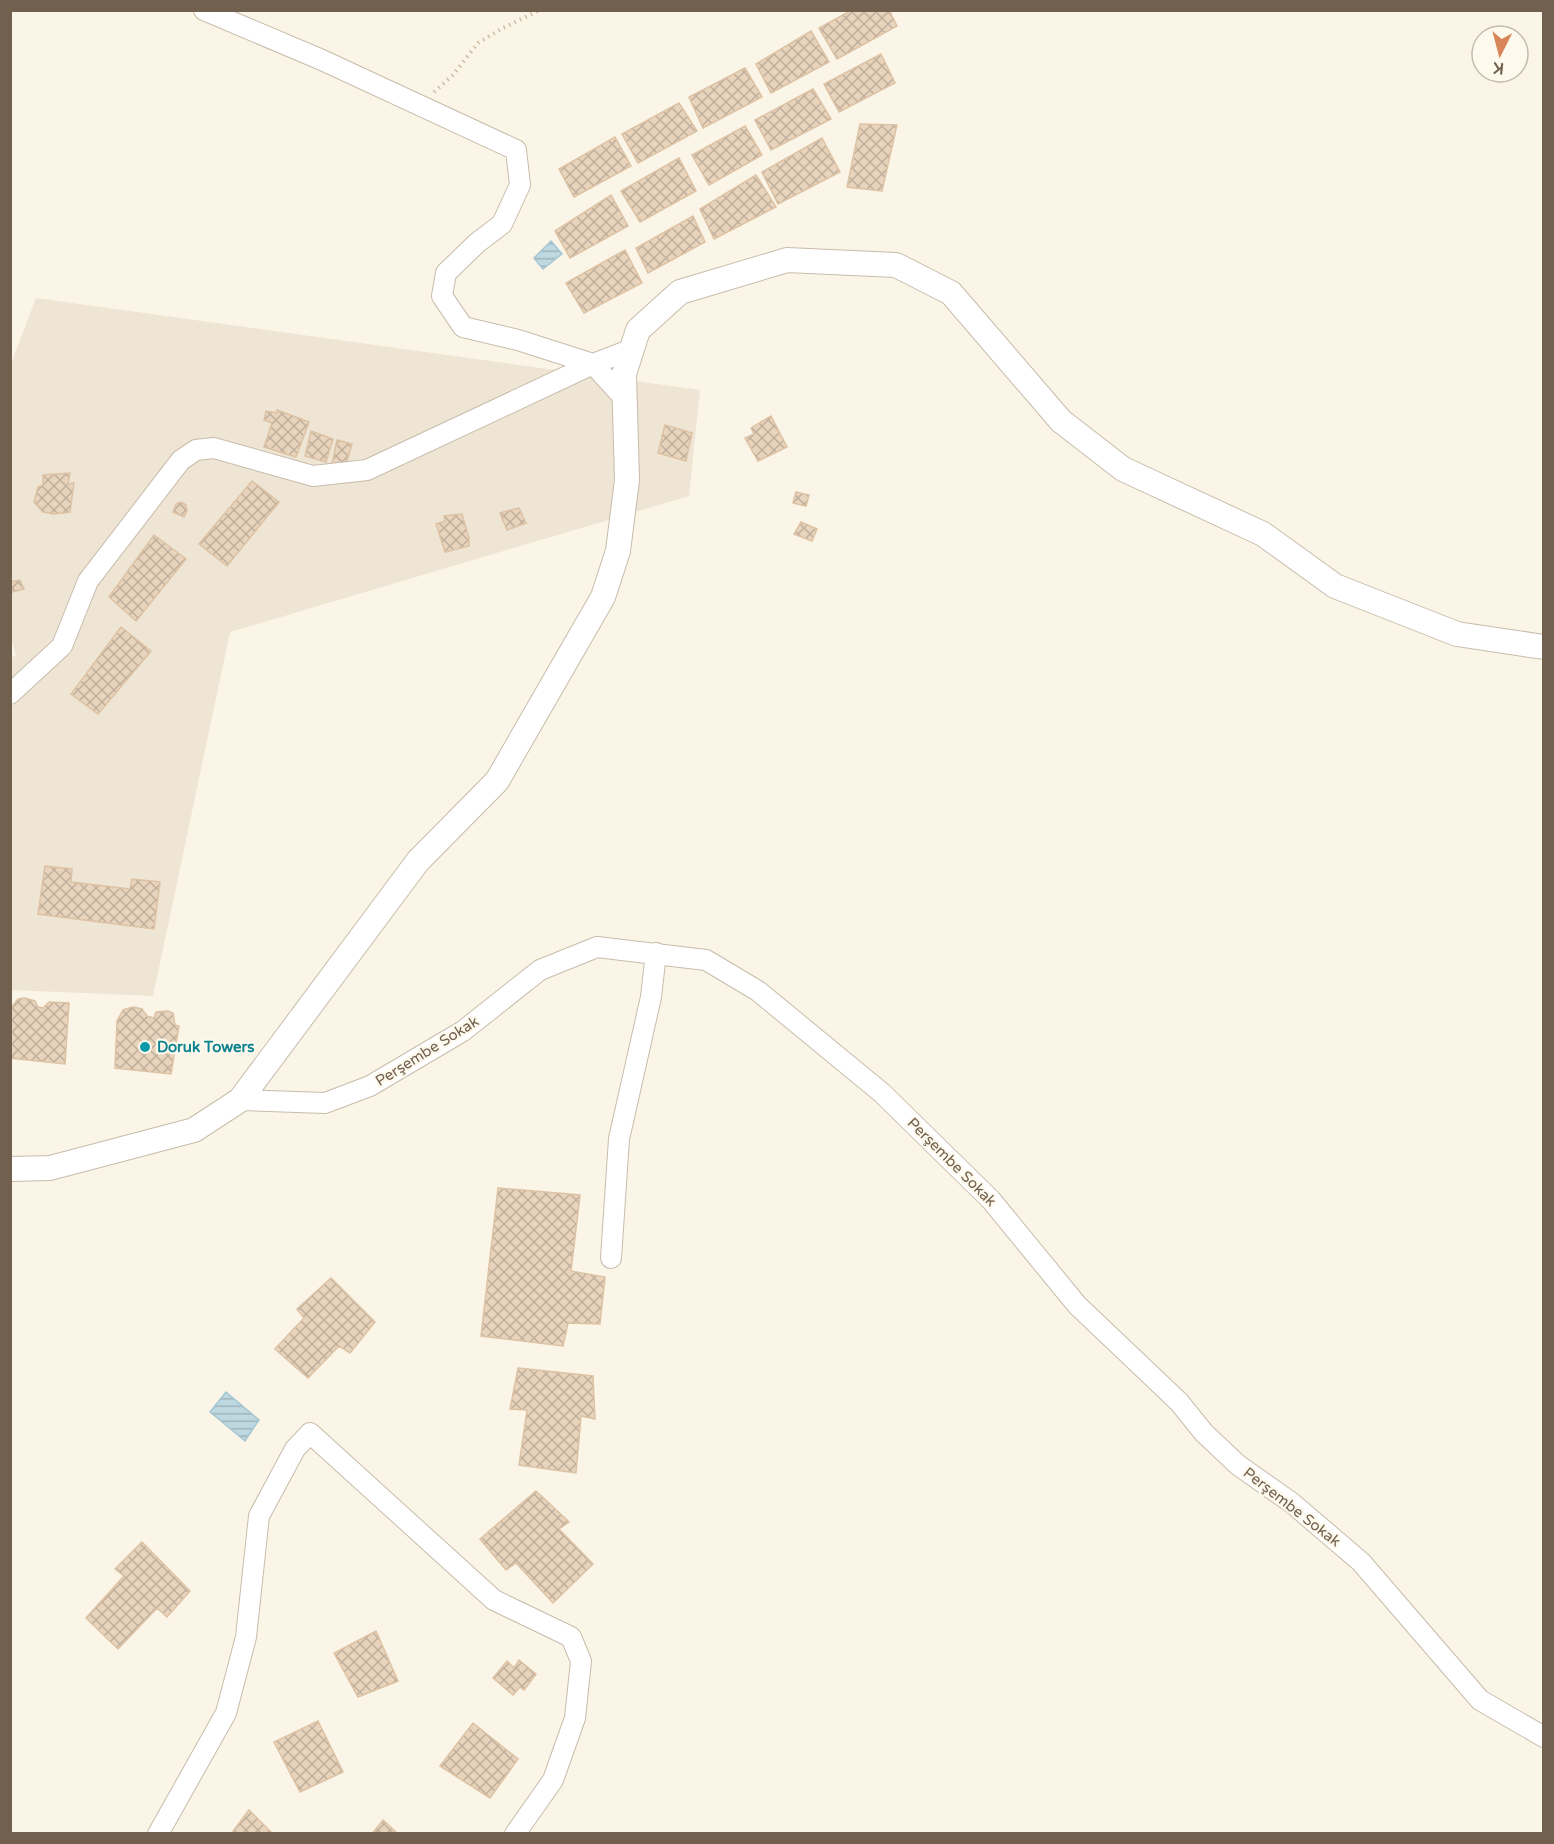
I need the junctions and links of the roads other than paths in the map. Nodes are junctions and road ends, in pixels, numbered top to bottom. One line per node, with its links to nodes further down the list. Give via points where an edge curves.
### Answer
1 (204, 10): 3 (street, via 516,150 520,185 502,224 446,273 442,296 463,327)
2 (632, 349): 3 (street); 4 (street, via 624,374); 5 (street, via 638,330 680,292 787,260 896,266 951,293 1060,421 1123,469 1263,534 1335,586 1457,634)
3 (593, 364): 4 (street); 6 (street, via 367,471 313,476 214,448 196,450 181,460 88,581 62,646)
4 (625, 399): 8 (street, via 627,480 618,551 603,597 497,781 418,861)
5 (1544, 647)
6 (10, 694)
7 (656, 953): 8 (street, Perşembe Sokak, via 597,947 540,970 463,1031 370,1086 325,1103); 10 (street, via 651,997 620,1139); 11 (street, Perşembe Sokak, via 706,960 758,991 882,1093 991,1200 1077,1305 1179,1402 1204,1433 1238,1465 1292,1503 1361,1562 1480,1700)
8 (240, 1100): 9 (street, via 194,1130 50,1168)
9 (10, 1169)
10 (611, 1258)
11 (1544, 1737)
12 (158, 1833): 13 (street, via 226,1713 246,1637 259,1516 295,1449 310,1433 494,1600 571,1637 581,1661 575,1718 553,1780)
13 (514, 1833)

